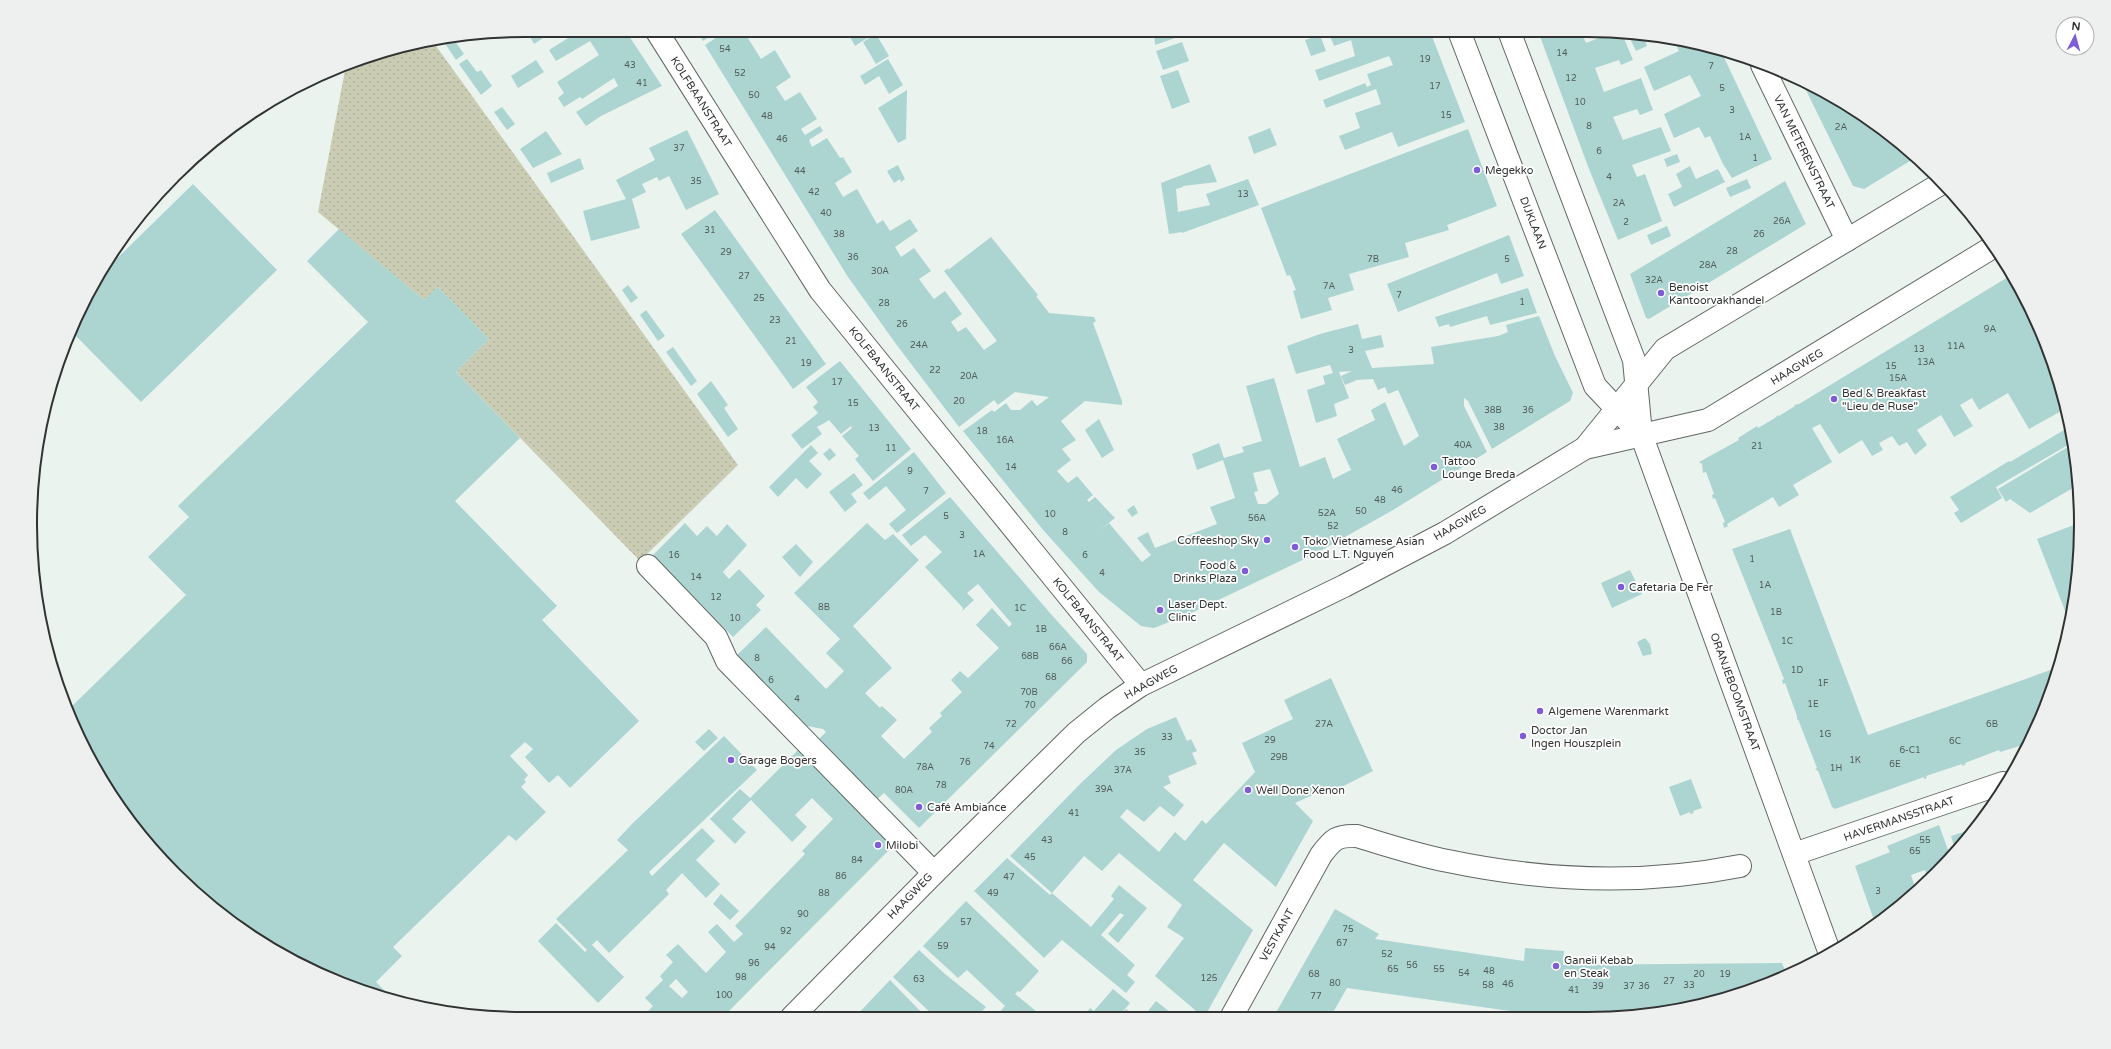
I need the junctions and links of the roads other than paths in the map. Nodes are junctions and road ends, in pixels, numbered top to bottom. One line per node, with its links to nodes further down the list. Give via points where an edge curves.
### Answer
1 (660, 37): 13 (street, KOLFBAANSTRAAT, via 820,290)
2 (1461, 37): 9 (street, DIJKLAAN, via 1595,386)
3 (1511, 37): 8 (street, via 1634,360)
4 (1765, 71): 6 (street, VAN METERENSTRAAT)
5 (1937, 186): 6 (street, HAAGWEG)
6 (1847, 240): 8 (street, HAAGWEG, via 1666,349)
7 (1989, 250): 10 (street, HAAGWEG, via 1708,420)
8 (1637, 384): 9 (street, HAAGWEG); 10 (street)
9 (1616, 409): 10 (street, DIJKLAAN); 11 (street, HAAGWEG)
10 (1641, 434): 11 (street, HAAGWEG); 15 (street, ORANJEBOOMSTRAAT)
11 (1585, 448): 13 (street, HAAGWEG, via 1391,562)
12 (648, 566): 17 (street, via 716,637 727,661)
13 (1141, 686): 17 (street, HAAGWEG, via 1076,733)
14 (1999, 784): 15 (street, HAVERMANSSTRAAT)
15 (1794, 854): 18 (street, ORANJEBOOMSTRAAT)
16 (1740, 866): 20 (street, VESTKANT, via 1661,876 1549,876 1501,871 1447,861 1357,836 1343,835 1332,841 1322,855)
17 (934, 873): 19 (street, HAAGWEG)
18 (1828, 948)
19 (797, 1012)
20 (1234, 1012)

